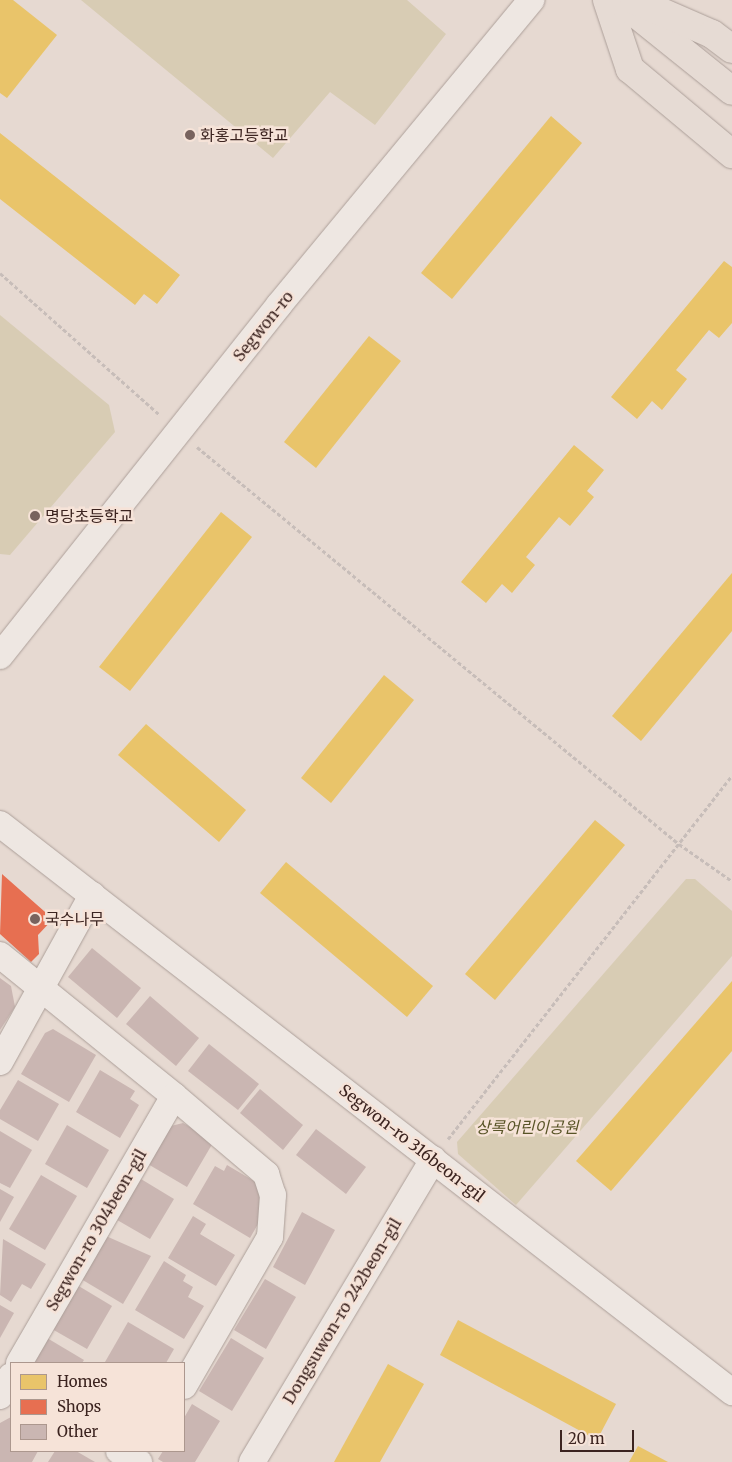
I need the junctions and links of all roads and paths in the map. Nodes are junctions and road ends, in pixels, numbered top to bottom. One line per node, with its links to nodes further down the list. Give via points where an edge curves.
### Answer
1 (531, 0): 9 (street, Segwon-ro)
2 (607, 0): 7 (main road, via 630,69)
3 (619, 0): 6 (main road)
4 (634, 0): 5 (main road, via 712,34)
5 (732, 48)
6 (732, 92)
7 (732, 154)
8 (0, 273): 9 (path)
9 (179, 431): 10 (street, Segwon-ro); 13 (path)
10 (0, 656)
11 (732, 776): 13 (path)
12 (0, 824): 15 (street, Segwon-ro 316beon-gil)
13 (679, 844): 14 (path); 20 (path)
14 (732, 881)
15 (92, 895): 17 (street); 20 (street, Segwon-ro 316beon-gil)
16 (0, 955): 17 (street)
17 (41, 988): 18 (street); 19 (street)
18 (0, 1062)
19 (174, 1096): 21 (street, Segwon-ro 304beon-gil); 22 (street, via 266,1174 273,1195 270,1237)
20 (433, 1159): 23 (street, Segwon-ro 316beon-gil); 26 (street, Dongsuwon-ro 242beon-gil)
21 (20, 1362)
22 (185, 1384)
23 (732, 1392)
24 (121, 1452): 25 (street)
25 (139, 1462)
26 (252, 1462)

